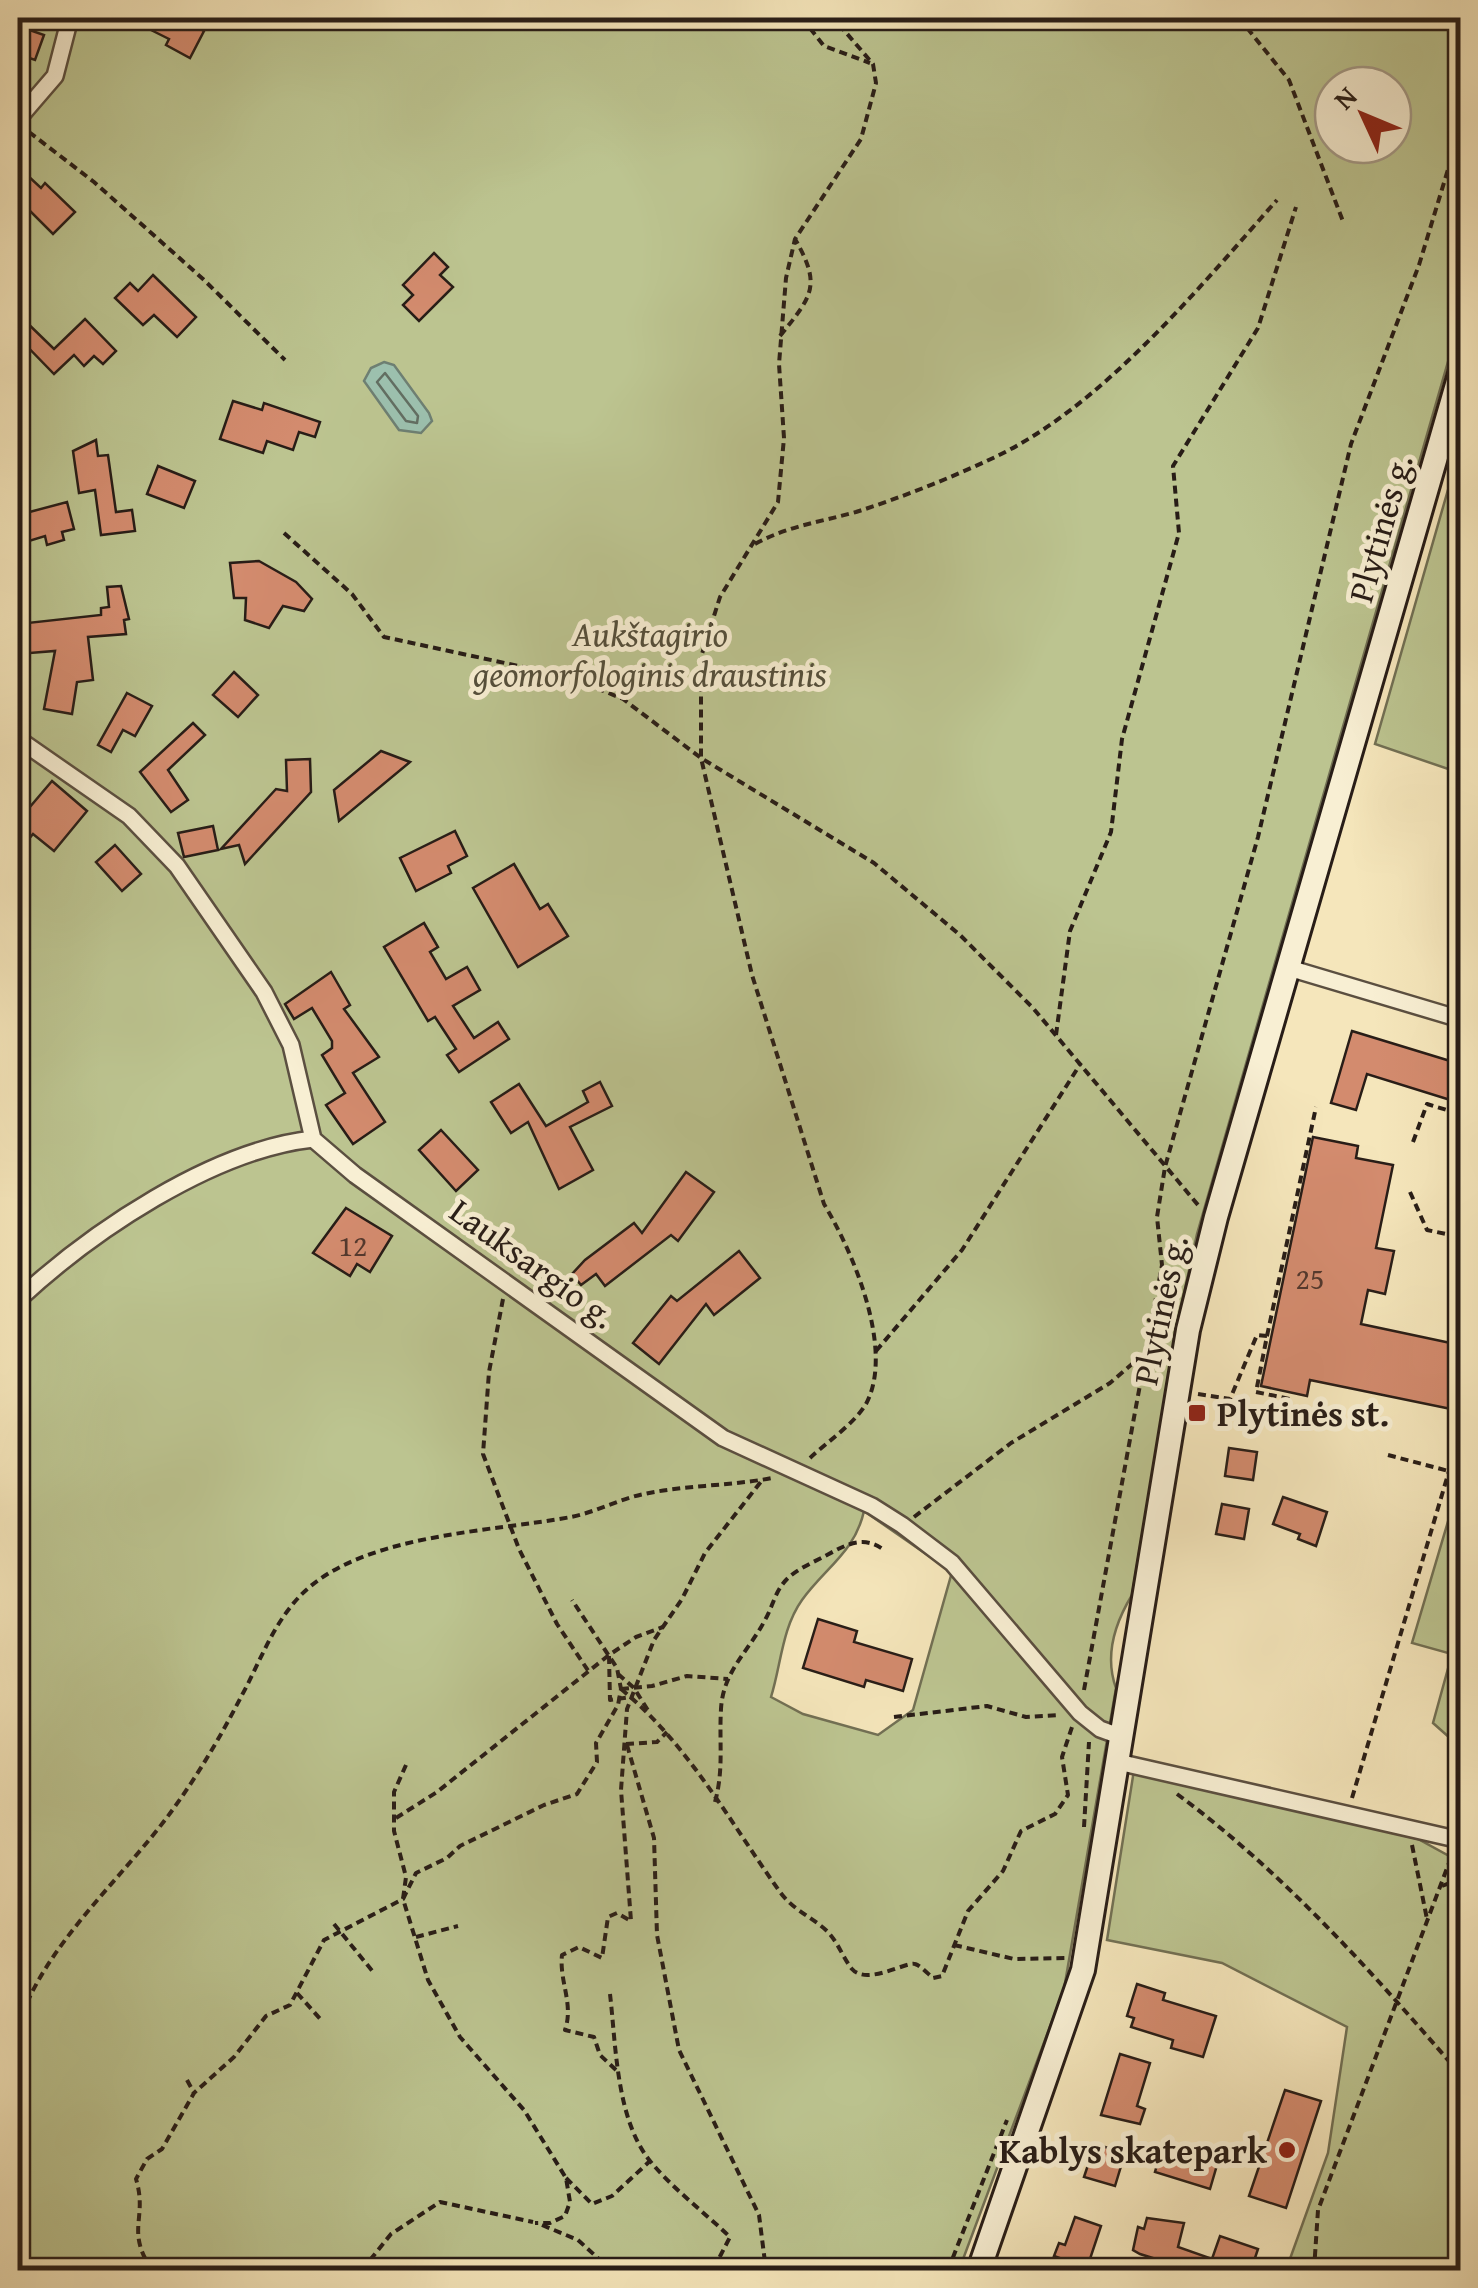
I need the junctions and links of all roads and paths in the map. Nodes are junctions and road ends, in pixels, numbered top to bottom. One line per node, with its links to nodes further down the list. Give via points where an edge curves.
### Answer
1 (70, 18): 6 (street, via 55,76)
2 (802, 18): 5 (path, via 824,46)
3 (814, 18): 5 (path, via 842,28)
4 (1239, 18): 10 (path, via 1289,80)
5 (873, 64): 11 (path, via 876,83 860,139)
6 (18, 121): 13 (path, via 203,279)
7 (1460, 130): 27 (path, via 1419,265 1351,444 1258,837)
8 (1278, 200): 16 (path, via 1173,316 1069,409 994,458 856,511 786,527)
9 (1296, 207): 21 (path, via 1258,328 1173,466 1179,534 1122,739 1111,832 1070,931)
10 (1344, 224)
11 (795, 239): 12 (path); 12 (path, via 812,269 808,301)
12 (780, 336): 16 (path, via 784,438 778,502)
13 (284, 360)
14 (1460, 374): 19 (main road, Plytinės g.)
15 (284, 533): 18 (path, via 352,594 384,637 570,677 623,699)
16 (752, 546): 18 (path, via 720,597 701,657)
17 (18, 739): 25 (street, via 129,816 177,866 264,992 291,1045)
18 (701, 758): 21 (path, via 874,863 960,935); 35 (path, via 792,1114 864,1292)
19 (1289, 968): 20 (street); 29 (main road, Plytinės g.)
20 (1460, 1019)
21 (1056, 1035): 22 (path)
22 (1081, 1063): 27 (path); 35 (path, via 962,1250)
23 (1316, 1107): 33 (path)
24 (1460, 1114): 26 (path, via 1427,1104)
25 (313, 1139): 31 (street, Lauksargio g.); 32 (street, via 228,1159 82,1244)
26 (1413, 1142)
27 (1165, 1167): 29 (path); 34 (path, via 1157,1217 1162,1265)
28 (1410, 1192): 30 (path, via 1426,1230)
29 (1216, 1217): 36 (main road, Plytinės g.)
30 (1460, 1237)
31 (506, 1282): 41 (street, Lauksargio g., via 723,1438); 45 (path, via 488,1372 483,1454)
32 (18, 1300)
33 (1267, 1336): 36 (path, via 1257,1335 1230,1399); 37 (path, via 1256,1392)
34 (1149, 1350): 44 (path); 58 (path)
35 (876, 1351): 41 (path, via 864,1408)
36 (1178, 1393): 61 (main road, Plytinės g.)
37 (1290, 1399)
38 (1460, 1434): 40 (path)
39 (1388, 1455): 40 (path)
40 (1452, 1472): 42 (path); 67 (path)
41 (794, 1473): 43 (path); 44 (street, Lauksargio g.)
42 (1460, 1474)
43 (764, 1479): 45 (path, via 643,1494); 48 (path, via 705,1552)
44 (902, 1525): 58 (street, Lauksargio g., via 952,1563)
45 (512, 1528): 50 (path, via 557,1624); 87 (path, via 378,1553 342,1566 300,1596 273,1632 194,1779 142,1852 72,1929)
46 (884, 1550): 52 (path, via 864,1541 846,1544 788,1579)
47 (572, 1600): 49 (path)
48 (666, 1626): 49 (path); 54 (path)
49 (609, 1656): 50 (path); 51 (path); 56 (path, via 610,1700)
50 (590, 1672): 68 (path)
51 (618, 1674): 53 (path); 54 (path)
52 (728, 1679): 54 (path, via 687,1676); 66 (path, via 721,1706 724,1774)
53 (621, 1688): 54 (path); 55 (path); 56 (path)
54 (634, 1688): 55 (path); 57 (path)
55 (631, 1697): 56 (path); 57 (path); 62 (path)
56 (619, 1699): 74 (path, via 596,1743 597,1762 577,1794 460,1846 416,1873)
57 (649, 1712): 60 (path)
58 (1080, 1713): 59 (path, via 1026,1716 987,1706); 61 (street, Lauksargio g.); 70 (path, via 1089,1742); 80 (path, via 1062,1757 1068,1795 1055,1814 1022,1830 1003,1872 968,1911)
59 (894, 1717)
60 (668, 1731): 62 (path, via 657,1742); 66 (path)
61 (1122, 1737): 63 (main road, Plytinės g.)
62 (626, 1744): 88 (path, via 621,1790 631,1920 617,1913 608,1918 602,1958 578,1947 562,1955 560,1970 568,1991 565,2030 594,2037); 102 (path, via 654,1838 657,1935 680,2050 759,2215)
63 (1118, 1762): 67 (street); 104 (main road, Plytinės g., via 1082,1970)
64 (406, 1766): 68 (path, via 394,1792)
65 (1176, 1793): 85 (path, via 1251,1852)
66 (715, 1802): 80 (path, via 784,1897 826,1931 852,1970 888,1975 915,1964 933,1978 942,1976)
67 (1347, 1814): 69 (street)
68 (396, 1818): 74 (path)
69 (1406, 1828): 71 (street); 75 (path)
70 (1084, 1839)
71 (1459, 1840): 73 (path)
72 (1460, 1879): 73 (path)
73 (1440, 1887): 75 (path)
74 (403, 1899): 78 (path); 79 (path)
75 (1428, 1919): 85 (path)
76 (334, 1924): 78 (path)
77 (458, 1926): 79 (path)
78 (341, 1934): 81 (path); 83 (path, via 324,1940)
79 (416, 1937): 96 (path, via 448,2018 524,2110)
80 (954, 1944): 82 (path, via 1014,1959 1065,1958)
81 (374, 1973)
82 (1060, 1976)
83 (297, 1993): 86 (path); 91 (path, via 290,2005 266,2016)
84 (610, 1994): 88 (path)
85 (1396, 2000): 89 (path); 105 (path, via 1318,2210)
86 (323, 2022)
87 (18, 2026)
88 (616, 2070): 95 (path)
89 (1460, 2074)
90 (187, 2080): 91 (path)
91 (194, 2093): 94 (path)
92 (1012, 2109): 103 (path)
93 (170, 2110): 94 (path)
94 (178, 2116): 98 (path, via 136,2179 142,2201 134,2232)
95 (650, 2161): 96 (path, via 612,2196 592,2204); 101 (path, via 730,2237)
96 (566, 2178): 97 (path, via 565,2216)
97 (535, 2222): 99 (path, via 440,2202 390,2234); 100 (path, via 578,2240)
98 (152, 2270)
99 (362, 2270)
100 (611, 2270)
101 (713, 2270)
102 (766, 2270)
103 (948, 2270)
104 (979, 2270)
105 (1314, 2270)

